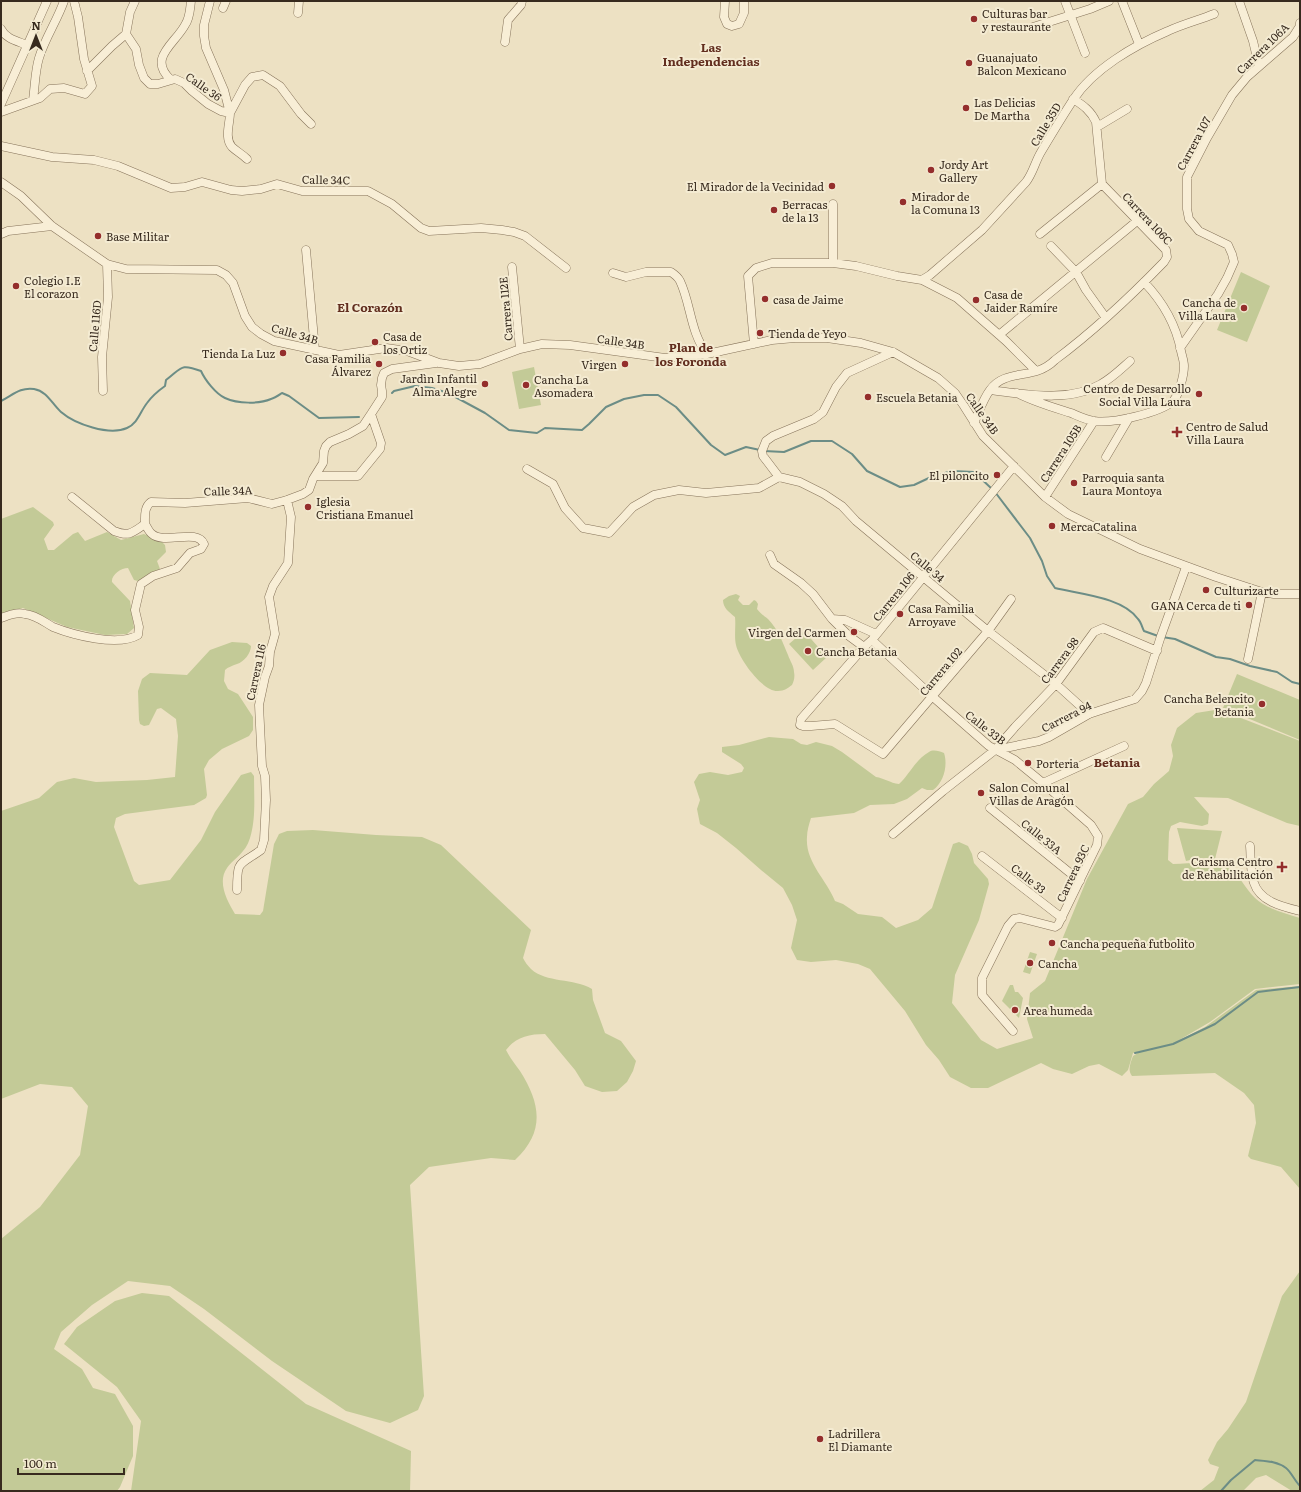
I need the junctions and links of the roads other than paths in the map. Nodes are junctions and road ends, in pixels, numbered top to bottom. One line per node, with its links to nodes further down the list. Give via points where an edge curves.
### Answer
1 (47, 1): 24 (street)
2 (64, 1): 31 (street, via 39,58)
3 (74, 1): 27 (street)
4 (135, 1): 21 (street)
5 (191, 1): 28 (street, via 185,26 162,57 162,66 166,76)
6 (210, 1): 35 (street, via 204,25 206,48 221,80)
7 (299, 1): 15 (street)
8 (522, 1): 22 (street, via 508,20)
9 (725, 1): 10 (street, via 724,17 726,24 732,26 739,24 744,13)
10 (744, 1)
11 (1065, 1): 17 (street)
12 (1109, 1): 17 (street)
13 (1122, 1): 23 (street)
14 (1239, 1): 26 (street)
15 (298, 13)
16 (1214, 14): 23 (street, Calle 35D)
17 (1070, 15): 19 (street); 25 (street)
18 (1300, 23): 26 (street, Carrera 106A, via 1293,37)
19 (1033, 27)
20 (1, 29): 24 (street, via 6,36)
21 (126, 34): 27 (street); 28 (street, Calle 36, via 136,49 144,78 150,84)
22 (505, 42)
23 (1140, 44): 30 (street, Calle 35D, via 1097,73)
24 (27, 45): 32 (street)
25 (1085, 53)
26 (1259, 66): 29 (street, Carrera 106A, via 1247,76)
27 (87, 71): 31 (street, via 92,86 85,94 64,88 50,89 40,98)
28 (171, 80): 35 (street, Calle 36, via 184,82 208,104)
29 (1238, 89): 60 (street, Carrera 107, via 1226,104 1207,138 1186,184 1189,219 1199,231 1228,245 1234,262 1218,294)
30 (1073, 99): 37 (street, via 1090,112); 55 (street, Calle 35D, via 1040,152 1026,182 982,230)
31 (33, 100): 34 (street)
32 (1, 104)
33 (1127, 108): 37 (street)
34 (1, 112)
35 (230, 113): 36 (street, via 245,85 252,77 263,75 280,86); 39 (street, Calle 36, via 227,137 232,147)
36 (311, 124)
37 (1097, 127): 41 (street)
38 (1, 146): 52 (street, Calle 34C, via 52,157 94,160 118,166 171,188 202,182 242,191 261,189 273,184 302,191 368,191 392,204 421,228 429,231 481,228 514,232 525,236)
39 (247, 159)
40 (1, 182): 44 (street, Calle 34B, via 21,196)
41 (1102, 184): 43 (street, Carrera 106C); 46 (street)
42 (832, 204): 49 (street)
43 (1136, 221): 53 (street); 56 (street, Carrera 106C, via 1166,250 1167,257)
44 (52, 226): 45 (street); 50 (street, Calle 34B)
45 (1, 234)
46 (1040, 234)
47 (1051, 246): 53 (street)
48 (306, 250): 62 (street)
49 (833, 263): 55 (street); 59 (street, via 772,263 756,268 748,276)
50 (107, 264): 62 (street, Calle 34B, via 126,269 218,270 233,283 245,316 252,327 274,341); 68 (street, Calle 116D, via 108,297 102,357)
51 (512, 267): 61 (street, Carrera 112E)
52 (566, 268)
53 (1076, 272): 57 (street); 58 (street)
54 (613, 273): 64 (street, via 626,277 646,272 671,272 680,279 696,334)
55 (922, 280): 58 (street, via 957,298)
56 (1144, 282): 57 (street, Carrera 106C); 60 (street, Carrera 105B, via 1164,306)
57 (1106, 318): 67 (street, Carrera 106C, via 1056,360)
58 (999, 335): 67 (street)
59 (754, 344): 63 (street, Calle 34B, via 795,338 827,338 861,343); 64 (street, Calle 34B)
60 (1180, 348): 72 (street, Carrera 105B, via 1184,367 1181,385 1173,400 1160,408)
61 (520, 349): 64 (street, Calle 34B, via 542,344 570,345 665,358); 66 (street, Calle 34B, via 480,364 459,366)
62 (314, 350): 66 (street, Calle 34B, via 339,354 386,348)
63 (893, 352): 74 (street, Calle 34B, via 938,378 955,393); 79 (street, via 847,373 836,386 823,412 814,419 766,441 763,456)
64 (707, 354)
65 (1130, 361): 70 (street, via 1102,384 1089,390 1070,394)
66 (439, 363): 71 (street, Calle 34A, via 392,368 384,374 381,385 382,397)
67 (1036, 371): 69 (street, Carrera 106C, via 1001,379)
68 (103, 390)
69 (990, 390): 70 (street); 74 (street)
70 (1017, 393): 73 (street, Carrera 105B, via 1029,400)
71 (371, 414): 78 (street, Calle 34A, via 363,426 326,446 323,463); 78 (street, via 381,443 380,449 358,476)
72 (1129, 418): 73 (street, Carrera 105B); 75 (street)
73 (1094, 421): 81 (street, Carrera 105B)
74 (974, 423): 76 (street, Calle 34B, via 983,436)
75 (1106, 457)
76 (1014, 466): 81 (street, Calle 34B); 86 (street, Carrera 106)
77 (527, 469): 79 (street, via 554,484 565,508 583,528 609,533 632,507 654,495 679,490 706,493 758,488)
78 (316, 476): 82 (street, Calle 34A, via 309,490)
79 (779, 477): 86 (street, Calle 34, via 800,482 842,506 856,521)
80 (72, 497): 83 (street, via 121,534 130,535)
81 (1045, 497): 85 (street, Calle 34B, via 1068,514 1091,526)
82 (287, 500): 83 (street, Calle 34A, via 272,504 248,498 185,503 151,502 145,512); 110 (street, Carrera 116, via 291,517 288,563 269,597 275,634 259,705 266,800 264,840 261,850 243,861 237,871)
83 (145, 524): 90 (street, via 153,535 158,537 192,537 204,544 201,549 190,553 177,568 153,576 141,584 135,610 138,635 126,639 98,639 71,633 27,614 17,613)
84 (770, 555): 91 (street, via 774,564 813,594)
85 (1186, 567): 87 (street, Calle 34B); 95 (street, Carrera 94)
86 (922, 576): 92 (street, Calle 34); 93 (street, Carrera 106)
87 (1262, 592): 88 (street, Calle 34B); 96 (street)
88 (1300, 594)
89 (1011, 599): 92 (street, Carrera 102)
90 (1, 618)
91 (832, 619): 93 (street, Calle 33B, via 846,620); 94 (street)
92 (988, 631): 97 (street, Calle 34); 98 (street, Carrera 102)
93 (874, 637): 94 (street, Carrera 106); 98 (street, Calle 33B)
94 (864, 647): 102 (street, Carrera 106, via 801,719 800,725 834,724)
95 (1158, 648): 97 (street, Carrera 98, via 1103,628 1094,632); 99 (street, Carrera 94, via 1142,692 1134,699)
96 (1248, 658)
97 (1056, 684): 99 (street, Calle 34); 101 (street, Carrera 98)
98 (933, 697): 101 (street, Calle 33B); 102 (street, Carrera 102)
99 (1089, 714): 101 (street, Carrera 94, via 1039,741)
100 (1124, 746): 103 (street)
101 (995, 750): 103 (street, Calle 33B, via 1015,760); 106 (street, Carrera 94)
102 (883, 754)
103 (1044, 783): 105 (street, Calle 33B)
104 (990, 808): 109 (street, Calle 33A)
105 (1091, 825): 109 (street, Carrera 93C, via 1098,836 1097,845)
106 (893, 834)
107 (1250, 846): 111 (street, via 1253,883 1258,892 1267,900)
108 (982, 856): 112 (street, Calle 33)
109 (1080, 881): 112 (street, Carrera 93C)
110 (238, 890)
111 (1300, 911)
112 (1062, 918): 113 (street, Carrera 93C, via 1055,927 1020,918 1014,919 982,978 982,995)
113 (1013, 1031)

